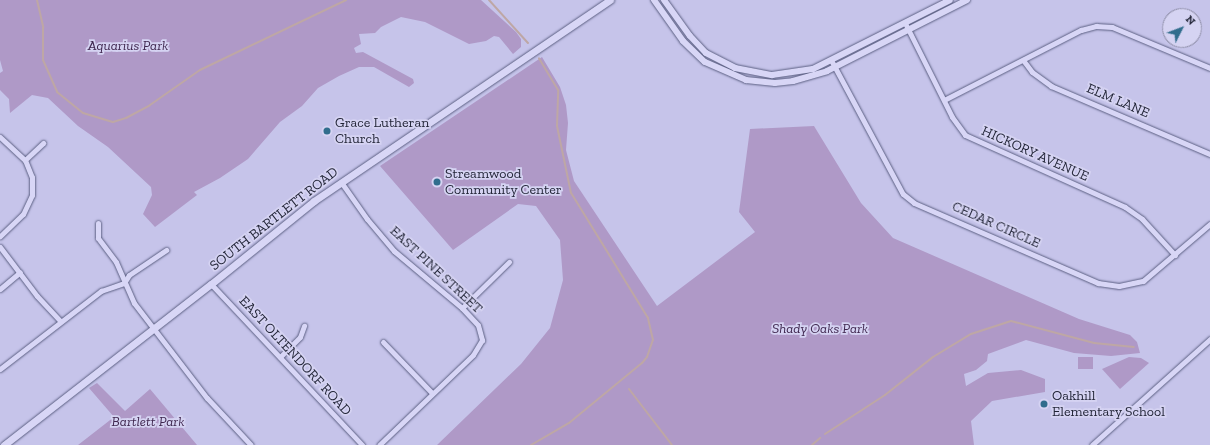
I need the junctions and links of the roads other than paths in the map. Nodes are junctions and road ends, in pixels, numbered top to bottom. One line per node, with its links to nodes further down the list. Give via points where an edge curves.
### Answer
1 (610, 0): 17 (main road, SOUTH BARTLETT ROAD)
2 (654, 0): 10 (street, via 692,51 711,65 737,77 756,82 783,83 813,76)
3 (664, 0): 8 (street, via 699,47 716,60 735,68 763,75 782,75 805,71)
4 (950, 0): 6 (street)
5 (967, 0): 7 (street)
6 (905, 23): 7 (street, HICKORY AVENUE); 8 (street)
7 (908, 30): 10 (street); 12 (street, HICKORY AVENUE)
8 (831, 60): 10 (street, CEDAR CIRCLE)
9 (1023, 60): 11 (street, via 1081,30 1096,26 1112,27); 12 (street); 15 (street, ELM LANE, via 1032,72 1051,86)
10 (835, 67): 23 (street, CEDAR CIRCLE, via 895,182 903,194 914,203 1098,283 1112,286 1125,286 1143,281)
11 (1210, 68)
12 (944, 100): 23 (street, HICKORY AVENUE, via 956,124 971,139 1125,207 1142,219)
13 (0, 136): 16 (street)
14 (43, 143): 16 (street)
15 (1210, 154)
16 (25, 160): 20 (street, via 32,177 32,195 23,214)
17 (341, 182): 27 (main road, SOUTH BARTLETT ROAD); 29 (street, EAST PINE STREET, via 394,251)
18 (98, 223): 26 (street, via 98,238 116,262)
19 (1210, 224): 23 (street, CEDAR CIRCLE)
20 (0, 236)
21 (0, 247): 25 (street)
22 (166, 250): 26 (street, via 149,264 129,274)
23 (1175, 255)
24 (509, 262): 29 (street)
25 (20, 272): 28 (street); 30 (street, via 37,296)
26 (124, 283): 30 (street, via 101,291); 32 (street)
27 (211, 284): 32 (main road, SOUTH BARTLETT ROAD); 35 (street, EAST OLTENDORF ROAD)
28 (0, 289)
29 (462, 308): 37 (street, EAST PINE STREET, via 478,325 482,340 473,355)
30 (60, 321): 36 (street)
31 (304, 326): 35 (street, via 300,338)
32 (152, 329): 38 (main road, SOUTH BARTLETT ROAD); 39 (street, via 207,398)
33 (1210, 339): 42 (street)
34 (383, 342): 37 (street)
35 (280, 357): 40 (street, EAST OLTENDORF ROAD)
36 (0, 369)
37 (432, 393): 41 (street)
38 (4, 445)
39 (251, 445)
40 (362, 445)
41 (379, 445)
42 (1092, 445)

